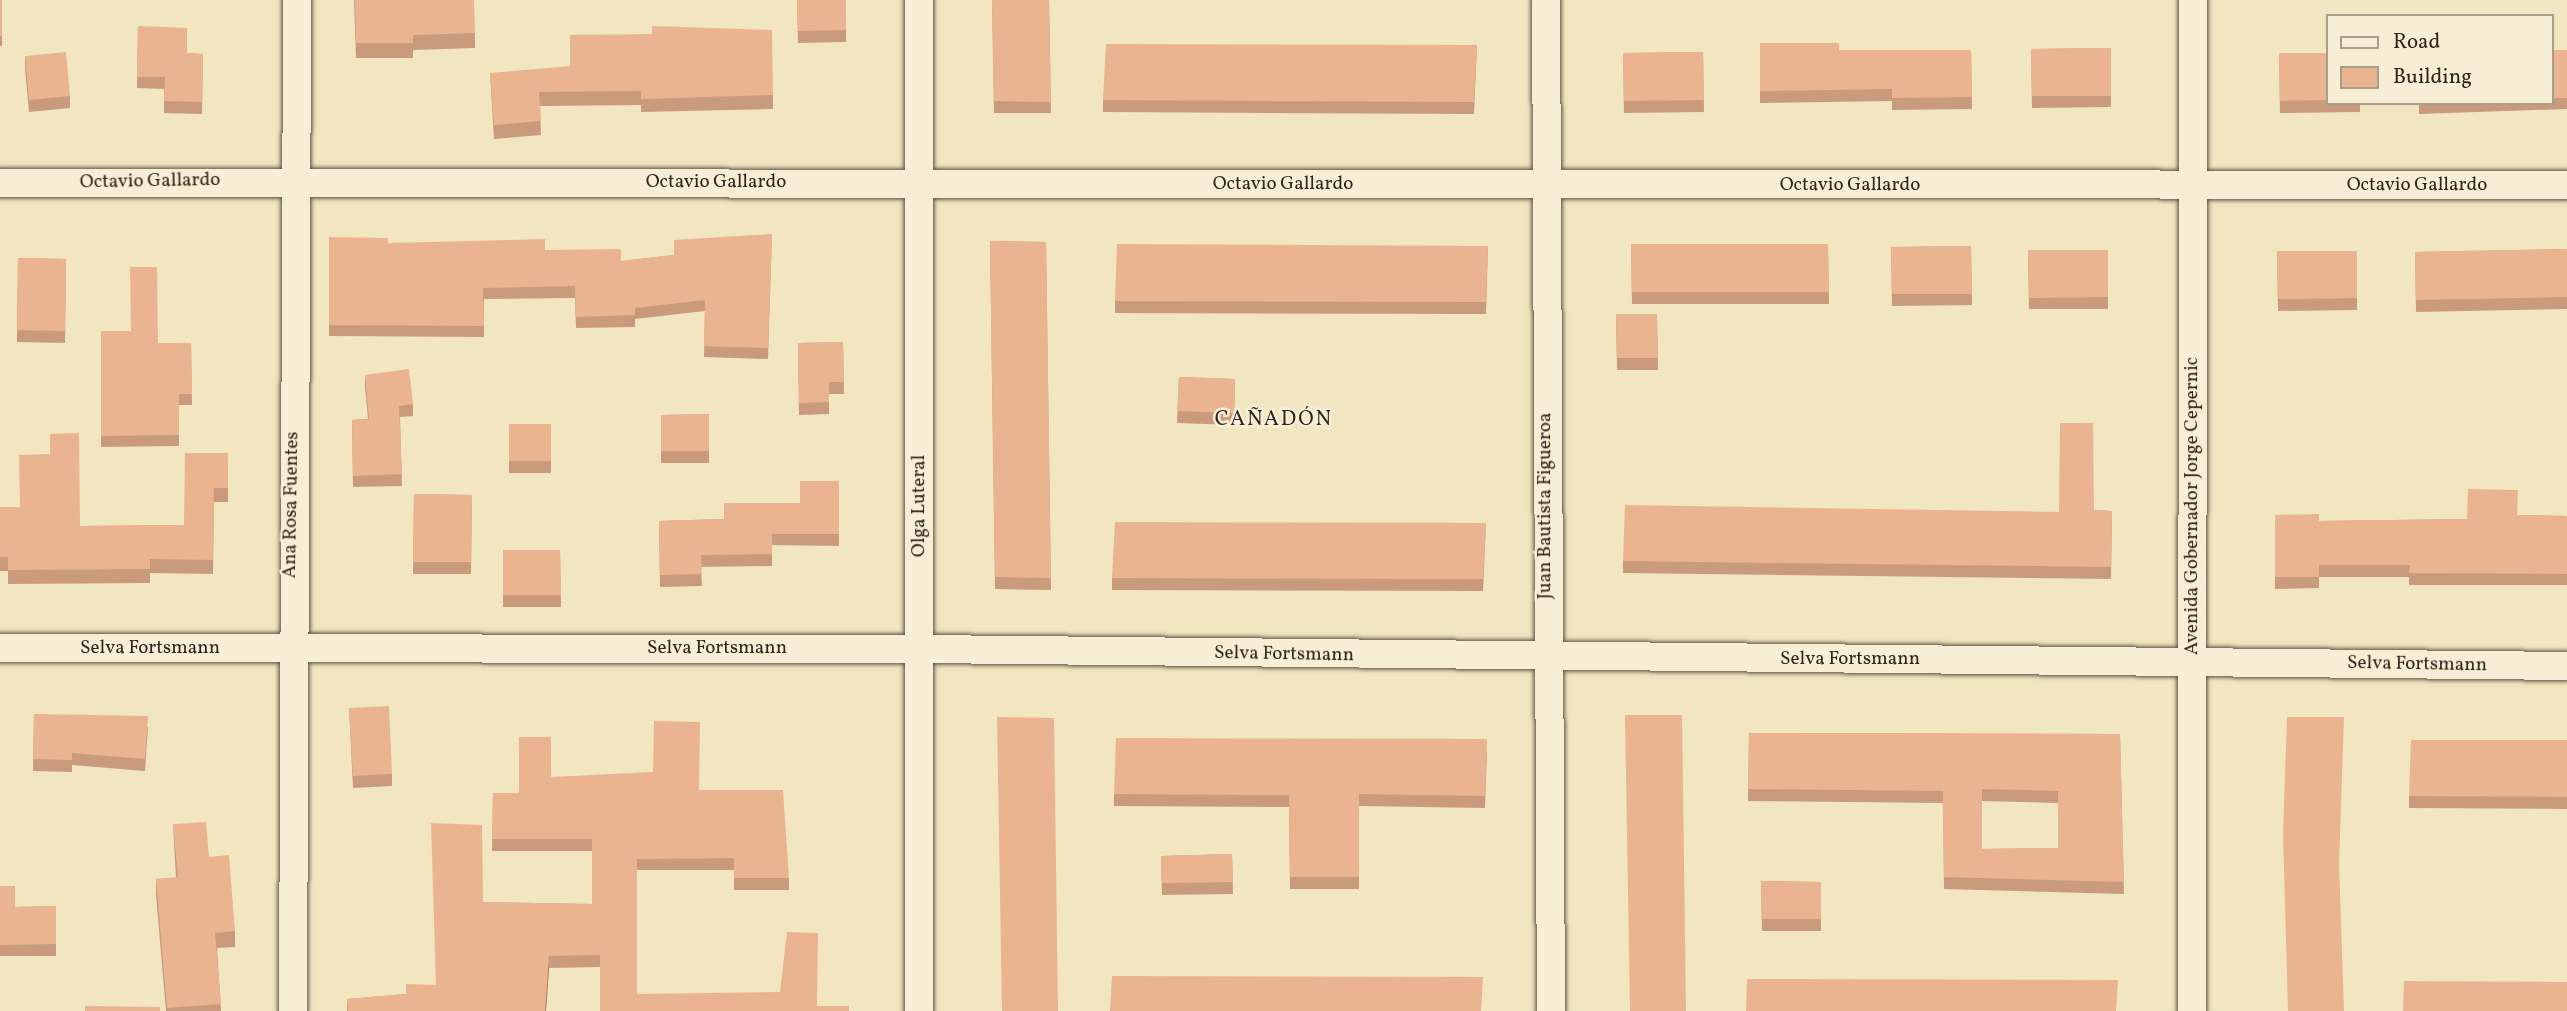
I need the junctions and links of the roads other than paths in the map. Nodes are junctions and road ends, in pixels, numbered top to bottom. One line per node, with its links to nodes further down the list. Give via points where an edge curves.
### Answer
1 (297, 0): 5 (street, Ana Rosa Fuentes)
2 (919, 0): 7 (street, Olga Luteral)
3 (1546, 0): 8 (street, Juan Bautista Figueroa)
4 (2193, 0): 10 (street, Avenida Gobernador Jorge Cepernic)
5 (296, 180): 6 (street, Octavio Gallardo); 7 (street, Octavio Gallardo); 12 (street, Ana Rosa Fuentes)
6 (0, 183)
7 (919, 185): 8 (street, Octavio Gallardo); 13 (street, Olga Luteral)
8 (1546, 185): 10 (street, Octavio Gallardo); 14 (street, Juan Bautista Figueroa)
9 (2567, 185): 10 (street, Octavio Gallardo)
10 (2194, 187): 15 (street, Avenida Gobernador Jorge Cepernic)
11 (0, 649): 12 (street, Selva Fortsmann)
12 (291, 649): 13 (street, Selva Fortsmann); 17 (street, Ana Rosa Fuentes)
13 (921, 649): 14 (street, Selva Fortsmann); 18 (street, Olga Luteral)
14 (1547, 659): 15 (street, Selva Fortsmann); 19 (street, Juan Bautista Figueroa)
15 (2193, 662): 16 (street, Selva Fortsmann); 20 (street, Avenida Gobernador Jorge Cepernic)
16 (2567, 666)
17 (293, 1011)
18 (919, 1011)
19 (1550, 1011)
20 (2192, 1011)

